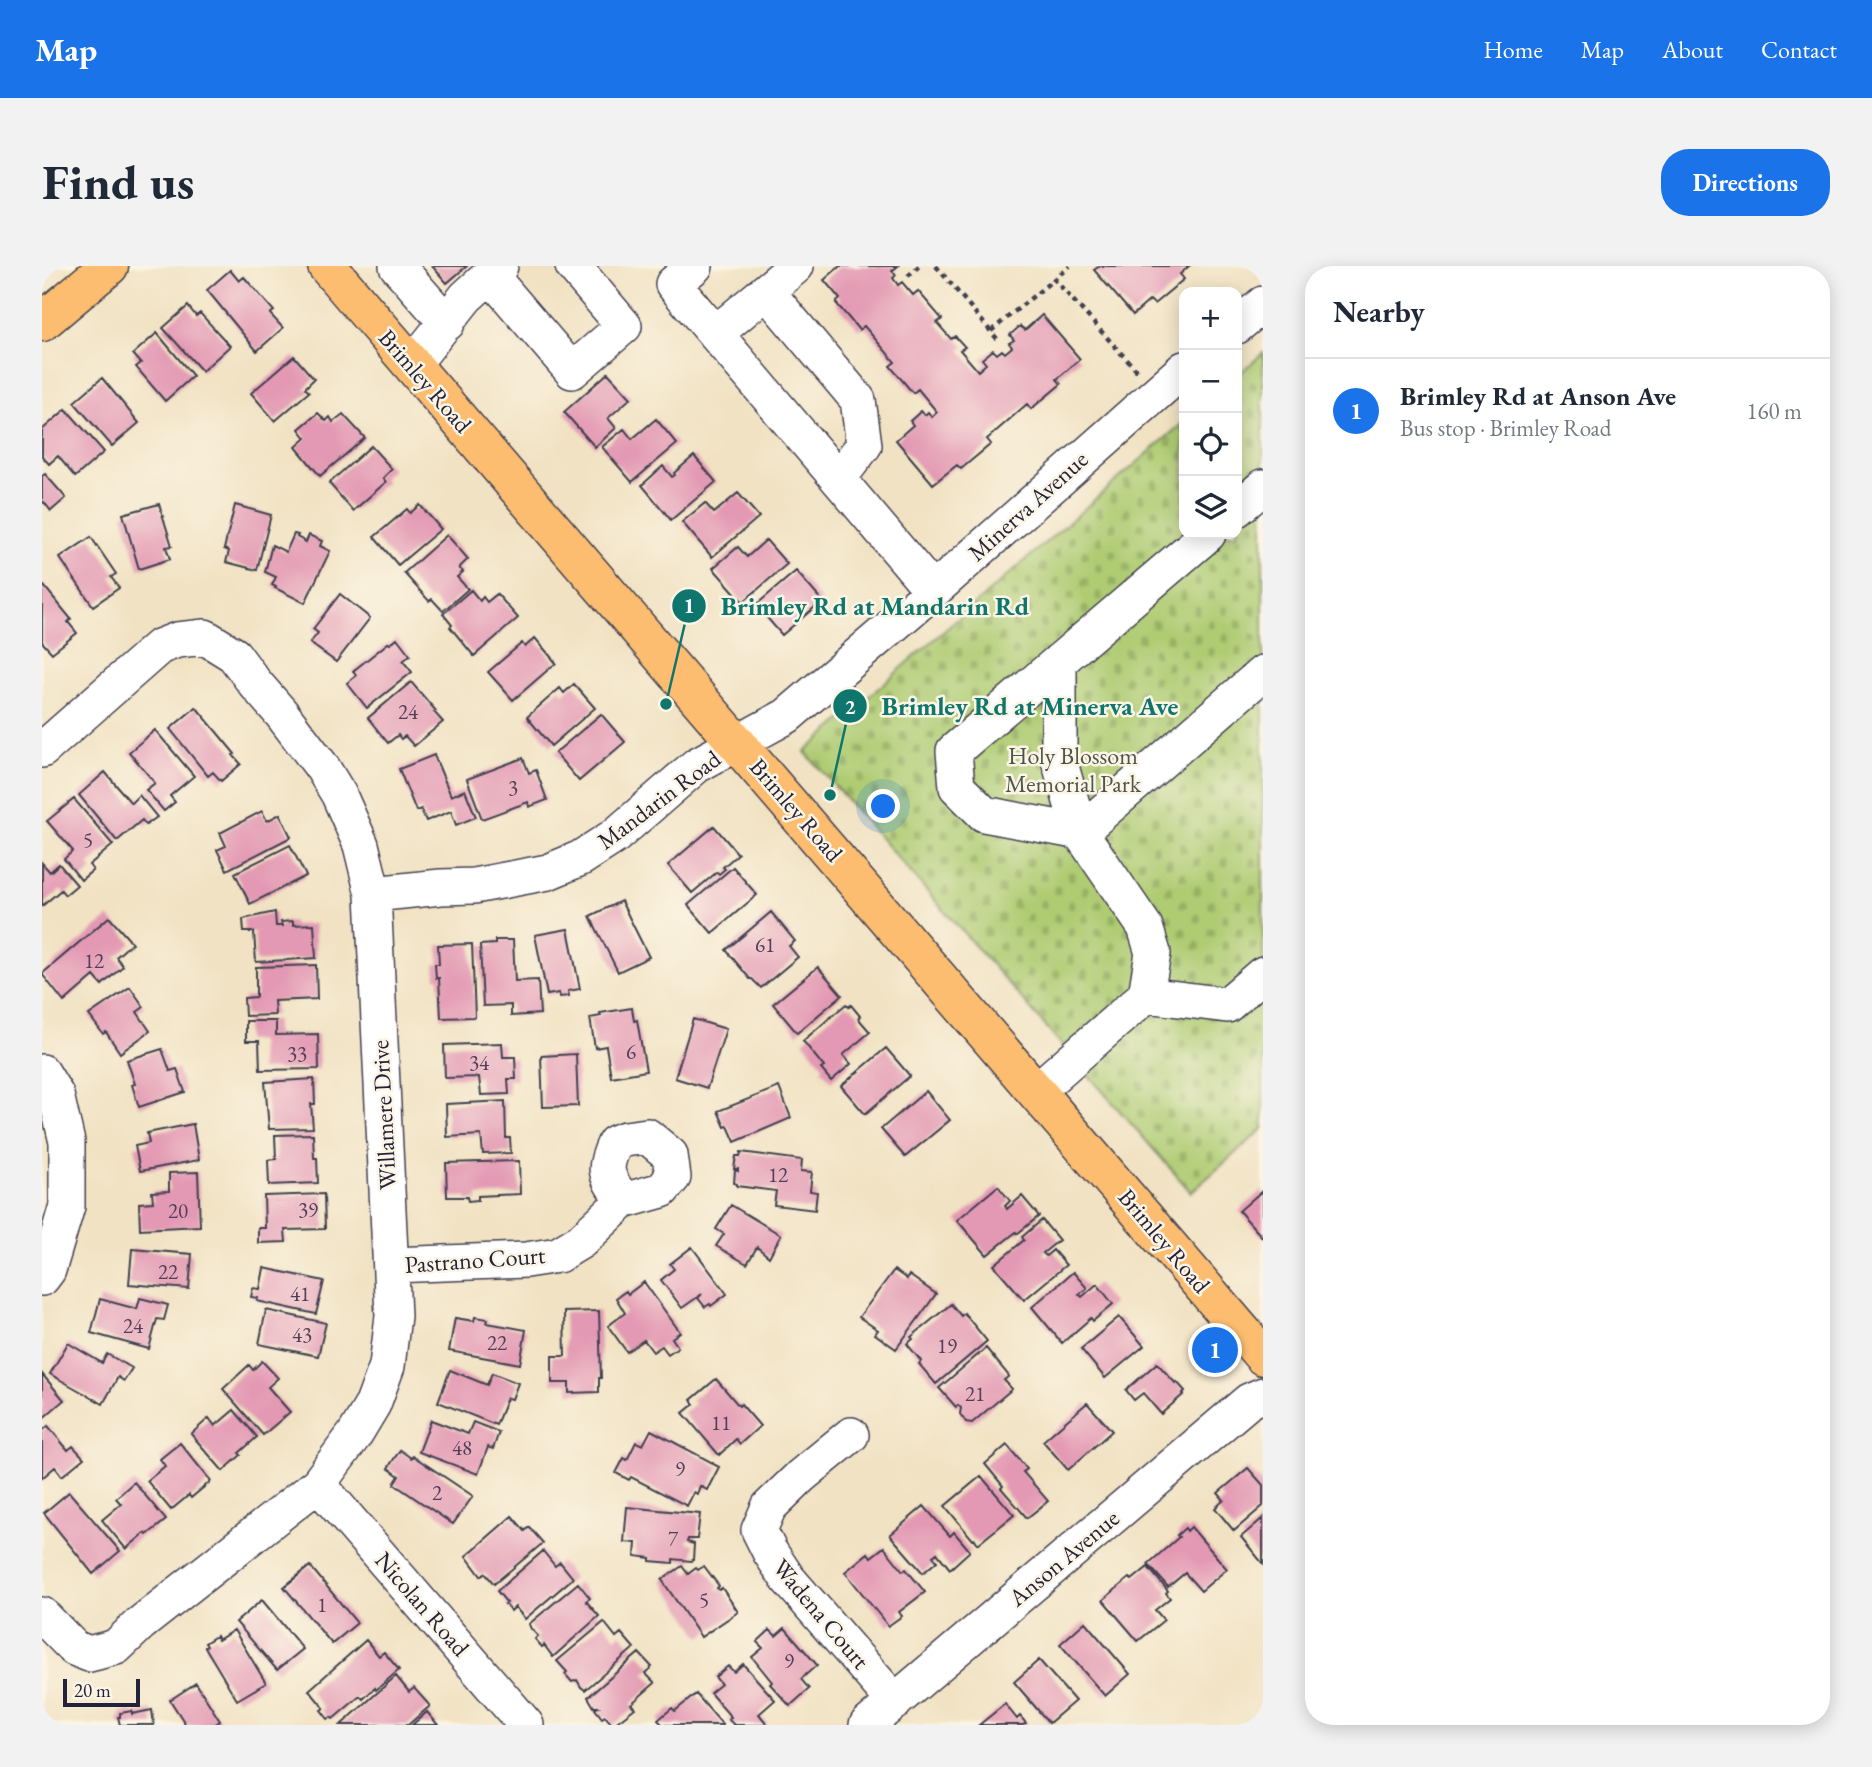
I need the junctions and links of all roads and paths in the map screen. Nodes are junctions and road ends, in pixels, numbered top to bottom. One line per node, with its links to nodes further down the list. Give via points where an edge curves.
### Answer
1 (108, 266): 15 (main road)
2 (327, 266): 21 (main road, Brimley Road)
3 (397, 266): 17 (street)
4 (573, 266): 9 (street, via 624,326 572,371)
5 (796, 266): 13 (street)
6 (919, 266): 11 (path)
7 (936, 266): 18 (path)
8 (1070, 266): 12 (path)
9 (495, 271): 17 (street, via 466,297)
10 (675, 272): 19 (street)
11 (908, 276)
12 (1053, 278): 18 (path); 22 (path)
13 (766, 292): 19 (street); 24 (street, via 858,400 864,445)
14 (1263, 304): 16 (street)
15 (42, 321)
16 (1242, 322)
17 (447, 323): 21 (street)
18 (991, 331): 20 (path)
19 (715, 334): 24 (street)
20 (998, 340)
21 (412, 365): 31 (main road, Brimley Road)
22 (1138, 373)
23 (1179, 373): 28 (street, Minerva Avenue)
24 (838, 479): 28 (street)
25 (1263, 487): 26 (street)
26 (1242, 505)
27 (1202, 539): 29 (street)
28 (933, 591): 31 (street, Minerva Avenue, via 787,716)
29 (1059, 661): 33 (street, via 1059,760); 33 (street, via 954,751 957,787 984,814)
30 (1263, 673): 33 (street)
31 (738, 743): 34 (street, Mandarin Road, via 697,765 615,836 548,872 474,886); 38 (main road, Brimley Road)
32 (42, 750): 34 (street, Willamere Drive, via 159,647 205,637 234,656 322,767 361,845)
33 (1080, 832): 36 (street, via 1145,927 1153,953)
34 (373, 894): 40 (street, Willamere Drive)
35 (1263, 974): 36 (street, via 1227,1005)
36 (1146, 995): 38 (street)
37 (42, 1072): 41 (street, via 56,1095 67,1142 67,1206)
38 (1036, 1091): 42 (main road, Brimley Road)
39 (623, 1201): 40 (street, Pastrano Court, via 581,1241 558,1255)
40 (391, 1265): 45 (street, Willamere Drive, via 393,1316 387,1366 373,1404)
41 (42, 1278)
42 (1263, 1356)
43 (1263, 1395): 47 (street, Anson Avenue, via 1249,1401)
44 (851, 1435): 47 (street, Wadena Court, via 769,1507 759,1530 788,1579)
45 (318, 1484): 46 (street, Willamere Drive, via 116,1647 89,1654 74,1648); 48 (street, Nicolan Road)
46 (42, 1615)
47 (895, 1702): 49 (street, Anson Avenue)
48 (526, 1725)
49 (867, 1725)

